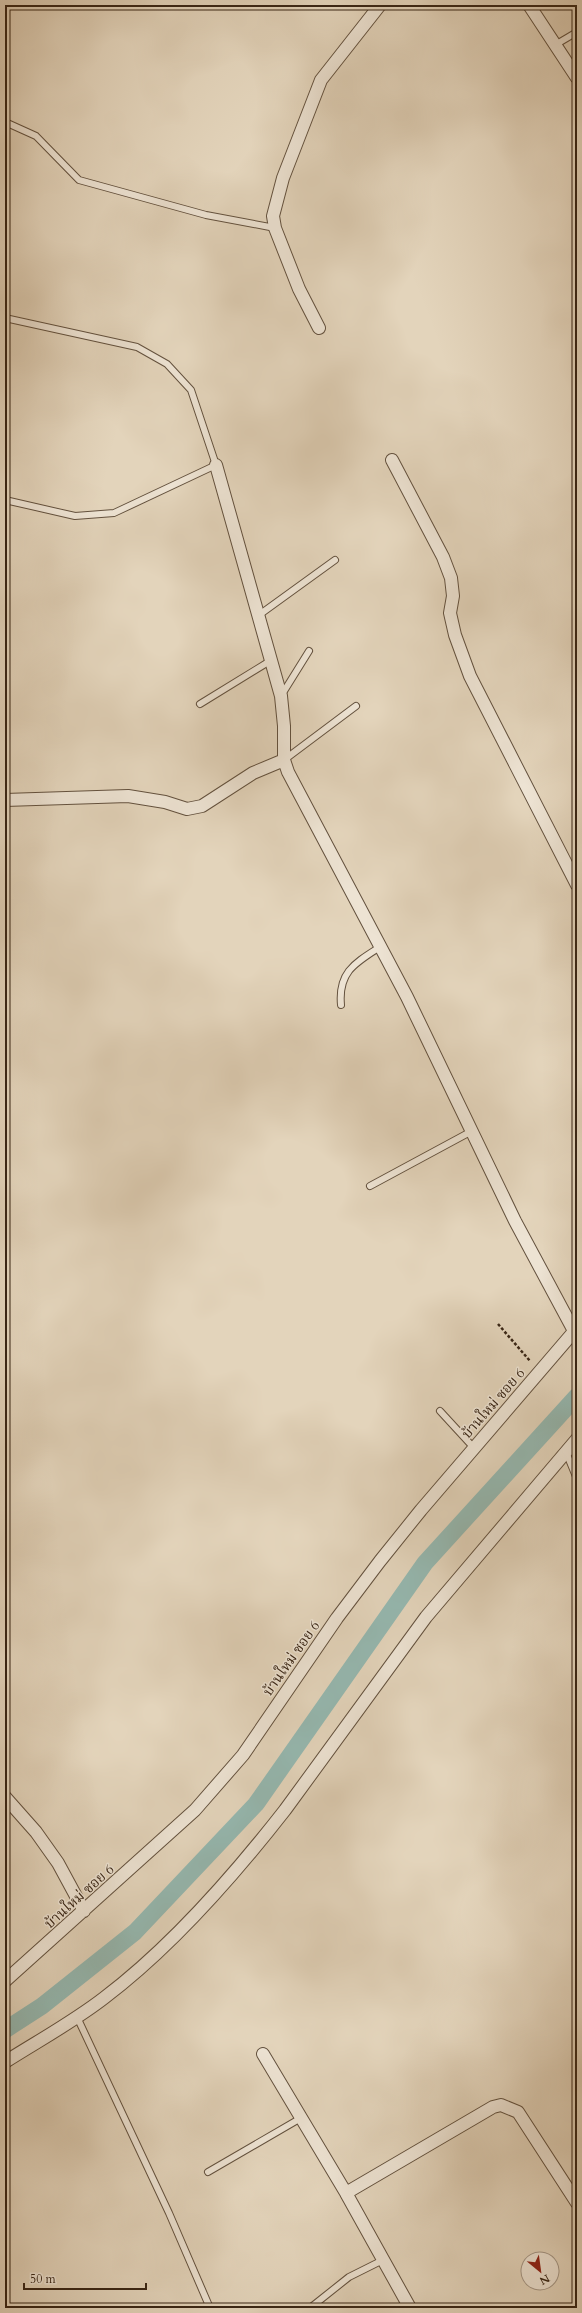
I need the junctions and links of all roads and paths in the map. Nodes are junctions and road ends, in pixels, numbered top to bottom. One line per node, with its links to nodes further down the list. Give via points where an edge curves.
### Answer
1 (380, 5): 7 (street, via 322,80 283,178 273,216)
2 (529, 5): 4 (street)
3 (577, 32): 4 (lane)
4 (555, 45): 5 (street)
5 (577, 78)
6 (5, 122): 7 (lane, via 36,136 79,180 206,215)
7 (275, 228): 9 (street, via 299,289)
8 (5, 318): 11 (lane, via 137,347 167,364 191,390)
9 (319, 328)
10 (392, 460): 22 (street, via 443,557 451,578 453,596 450,613 470,676)
11 (216, 465): 12 (lane, via 114,513 75,516); 14 (street)
12 (5, 500)
13 (335, 560): 14 (lane)
14 (258, 615): 16 (street)
15 (309, 651): 17 (lane)
16 (270, 661): 17 (street); 18 (lane)
17 (281, 696): 20 (street)
18 (200, 704)
19 (356, 706): 20 (lane)
20 (284, 760): 21 (street, via 253,773 202,806 186,809 165,802 128,796); 23 (street)
21 (5, 800)
22 (577, 885)
23 (380, 947): 24 (lane, via 355,964 346,975 339,990); 25 (street)
24 (341, 1005)
25 (472, 1131): 26 (lane); 28 (street, via 518,1227)
26 (370, 1186)
27 (498, 1324): 29 (path)
28 (576, 1330): 29 (street, บ้านใหม่ ซอย 6)
29 (540, 1372): 32 (street, บ้านใหม่ ซอย 6)
30 (440, 1411): 32 (lane)
31 (577, 1439): 33 (street)
32 (474, 1448): 36 (street, บ้านใหม่ ซอย 6, via 380,1561 337,1618 243,1755 195,1810)
33 (566, 1452): 34 (lane); 38 (street, via 426,1617 261,1841 142,1966)
34 (577, 1479)
35 (5, 1797): 36 (street, via 36,1832 58,1863)
36 (84, 1911): 37 (street, บ้านใหม่ ซอย 6)
37 (5, 1981)
38 (77, 2017): 40 (street); 46 (lane, via 169,2213)
39 (263, 2054): 41 (street)
40 (5, 2062)
41 (301, 2118): 42 (lane); 43 (street)
42 (208, 2172)
43 (346, 2193): 44 (street, via 438,2138 493,2107 502,2105 518,2112); 45 (street)
44 (577, 2202)
45 (383, 2260): 47 (lane, via 349,2278); 48 (street)
46 (210, 2308)
47 (310, 2308)
48 (410, 2308)

